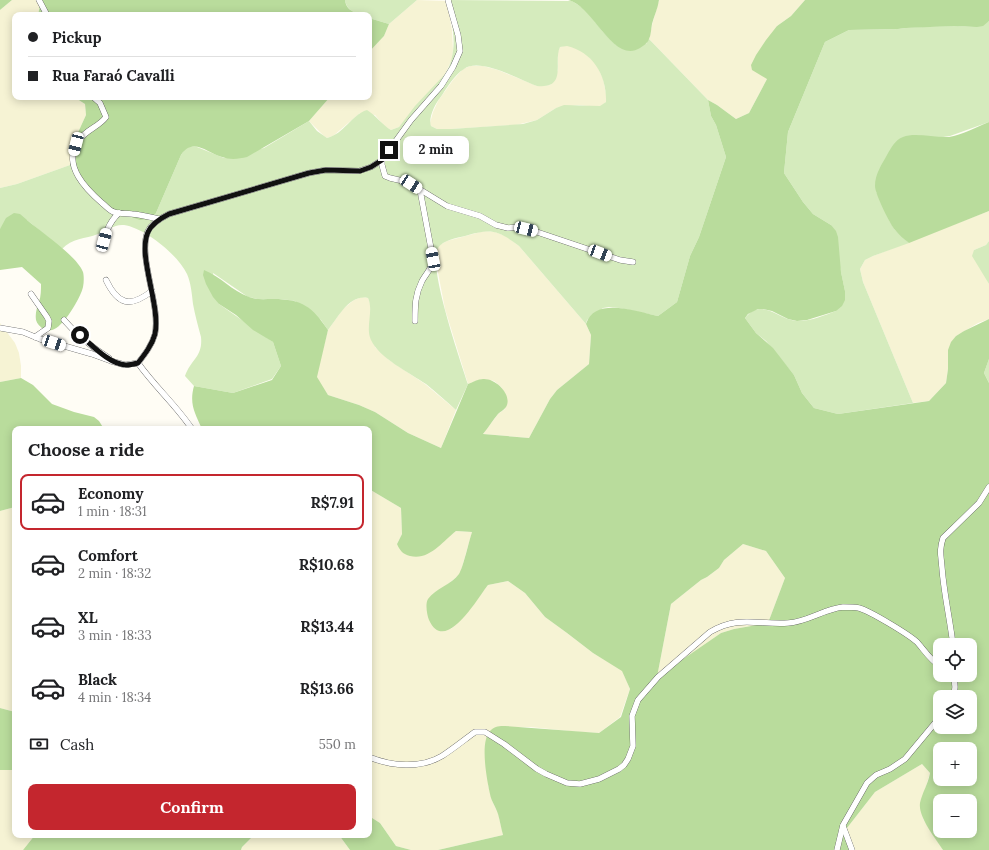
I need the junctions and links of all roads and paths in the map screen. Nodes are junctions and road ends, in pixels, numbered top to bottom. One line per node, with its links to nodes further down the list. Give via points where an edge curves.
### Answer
1 (39, 0): 3 (street)
2 (448, 0): 5 (street, via 460,51 441,86 411,120)
3 (45, 12)
4 (96, 100): 7 (street, via 106,116 76,144 73,158 76,173 83,184 112,212)
5 (382, 160): 6 (street, via 385,176 411,184); 8 (street, via 360,171 326,170 309,173 169,214)
6 (420, 190): 10 (street, via 447,206 480,216 496,225 534,231); 15 (street, via 433,259 432,267 416,295)
7 (119, 213): 8 (street); 9 (street, via 107,229)
8 (160, 219): 12 (street, via 148,231 146,240 146,258)
9 (102, 249)
10 (633, 262)
11 (106, 280): 12 (street, via 118,297 128,303)
12 (152, 291): 19 (street, via 156,315 155,334 150,348)
13 (31, 294): 17 (street, via 49,321 48,328)
14 (64, 320): 18 (street, via 71,329)
15 (415, 321)
16 (0, 328): 17 (street)
17 (35, 337): 18 (street)
18 (116, 362): 19 (street, via 125,365)
19 (138, 363): 20 (street)
20 (190, 426)
21 (989, 487): 22 (street, via 979,503 943,538 941,545 943,583)
22 (951, 638)
23 (933, 662): 25 (street, via 916,642 859,608 833,609 790,623 730,623 710,632 650,685 638,700 632,716 633,746 628,759 619,769 599,779 580,784 568,783 546,774 497,739 479,731 441,757 425,763 395,764)
24 (933, 725): 26 (street, via 905,759 867,783)
25 (372, 758)
26 (843, 825): 27 (street); 28 (street)
27 (837, 850)
28 (852, 850)

